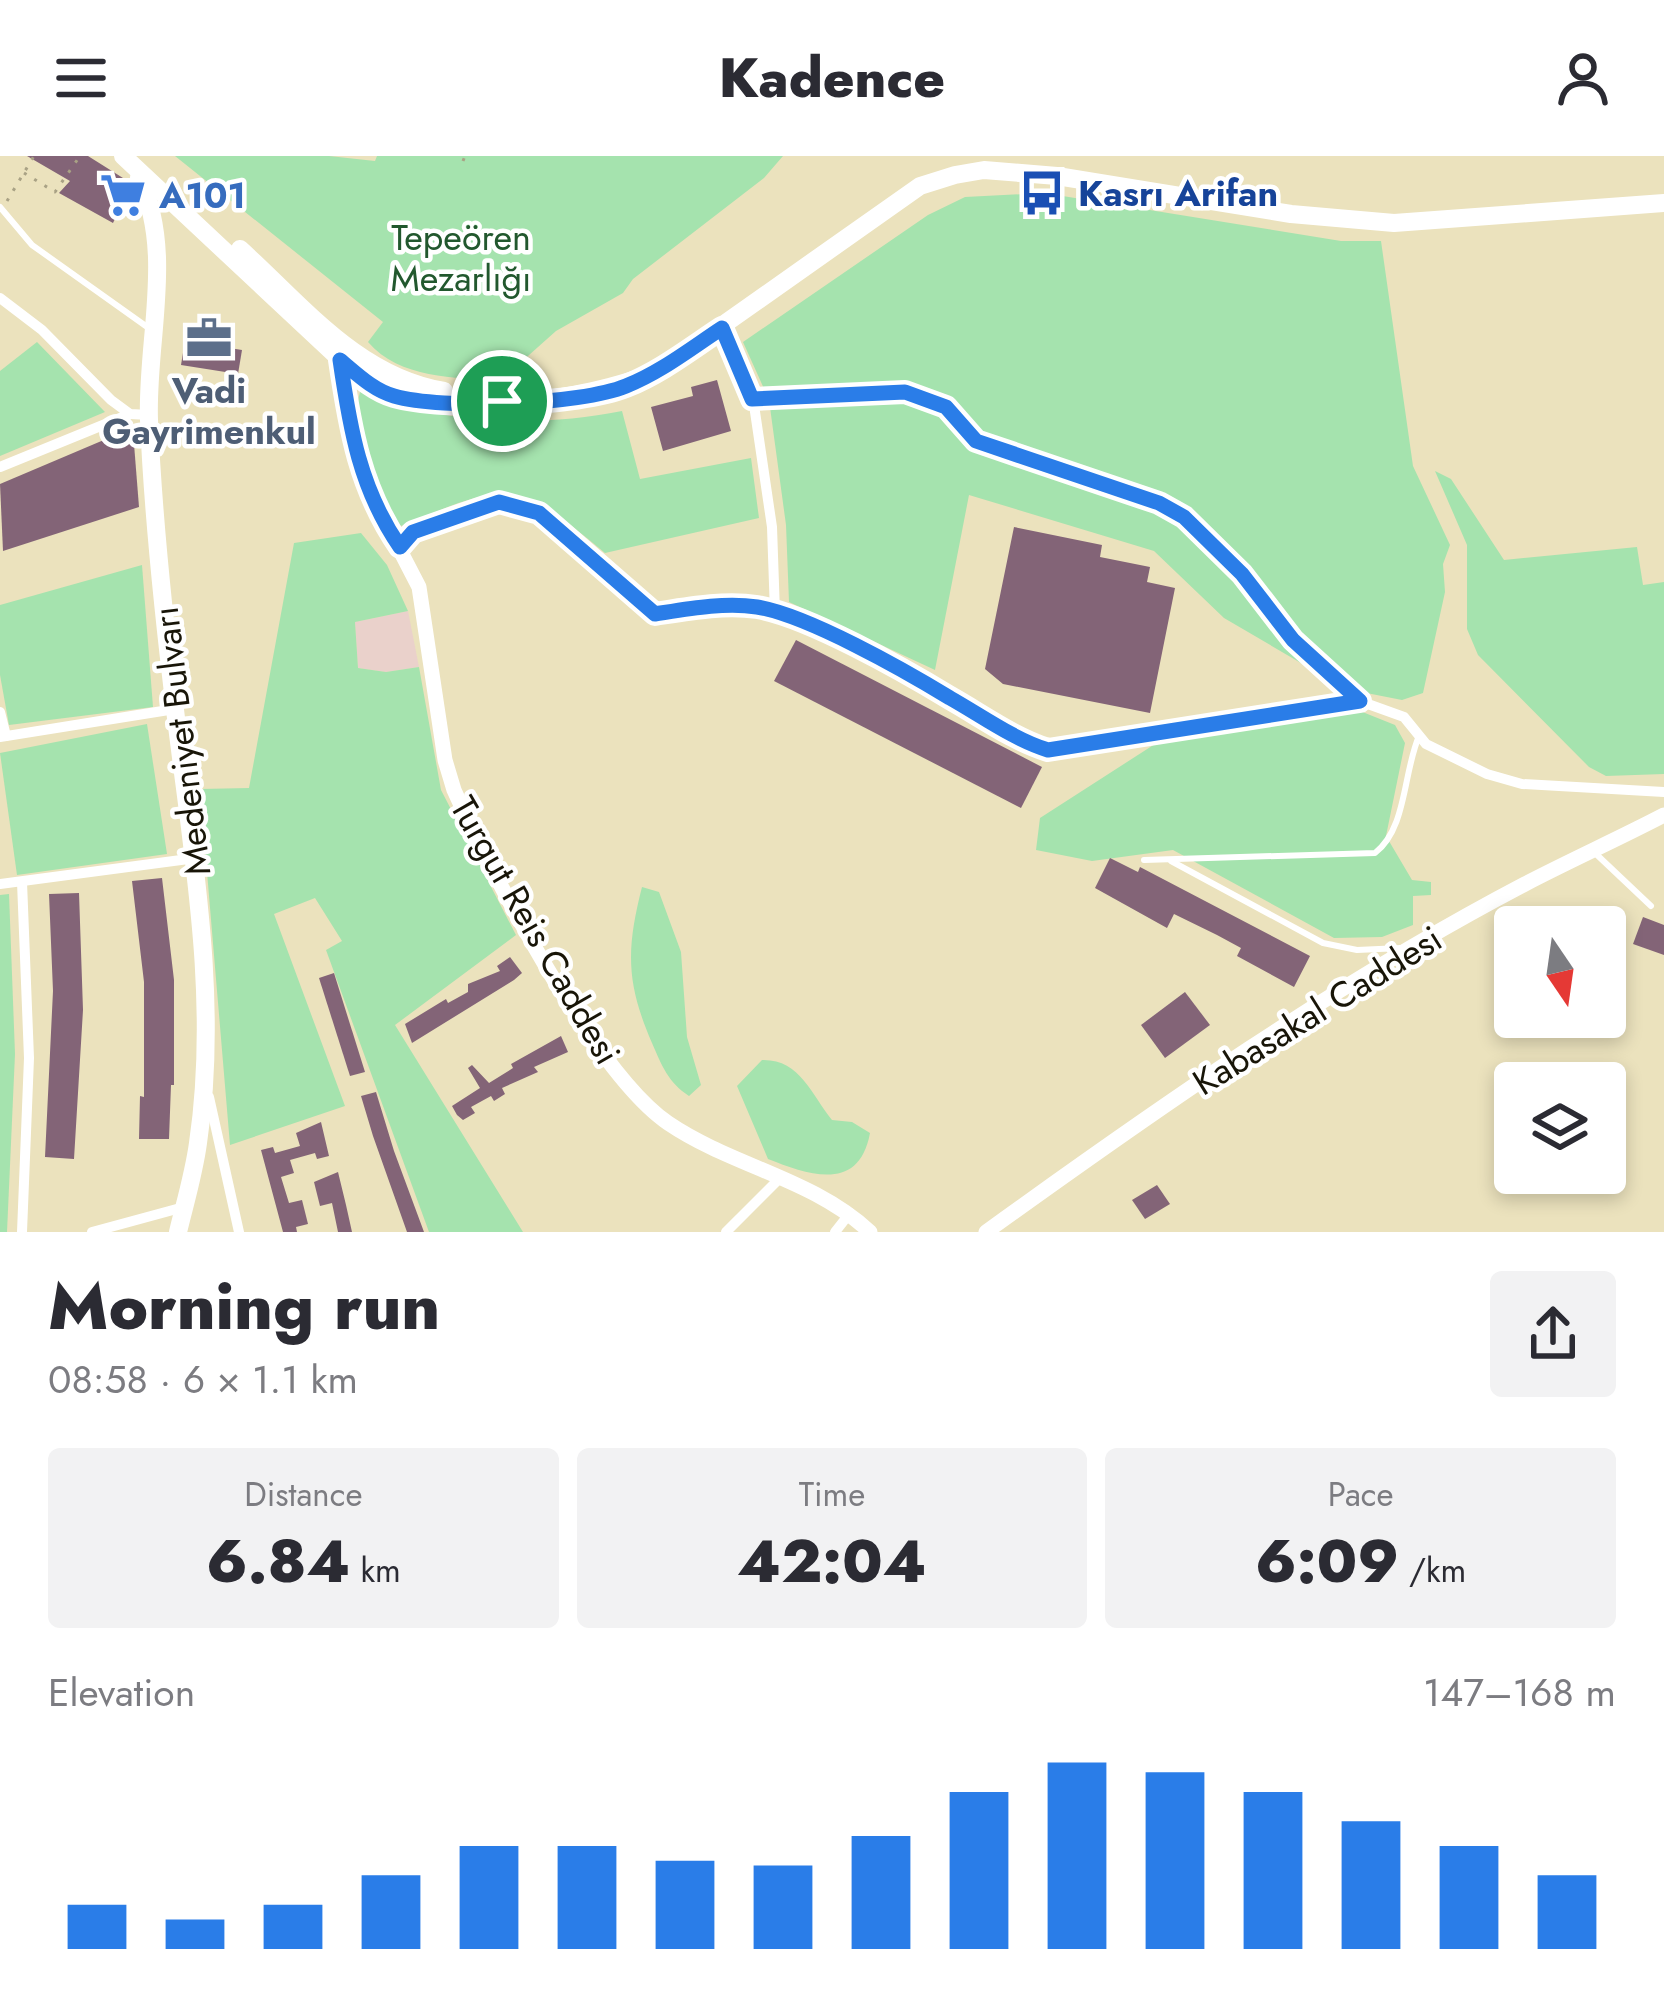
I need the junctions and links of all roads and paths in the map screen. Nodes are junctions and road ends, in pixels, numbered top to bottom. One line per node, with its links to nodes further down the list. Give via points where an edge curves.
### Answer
1 (34, 156): 4 (path)
2 (80, 156): 4 (path, via 55,192)
3 (132, 159): 5 (main road); 9 (main road, Medeniyet Bulvarı)
4 (24, 173): 7 (path)
5 (178, 200): 8 (main road); 9 (main road, Medeniyet Bulvarı)
6 (1664, 203): 11 (main road, via 1394,224 983,170 920,187)
7 (1, 208): 12 (lane, via 32,244)
8 (210, 229): 9 (main road, via 172,229); 13 (main road); 15 (main road, via 378,371 412,386)
9 (158, 247): 12 (main road, Medeniyet Bulvarı)
10 (0, 298): 16 (street)
11 (722, 328): 14 (street); 15 (main road, via 621,388)
12 (151, 330): 16 (main road, Medeniyet Bulvarı)
13 (340, 360): 15 (main road, via 394,396); 18 (street, Turgut Reis Caddesi, via 362,477)
14 (752, 399): 19 (street, via 772,527); 20 (path, via 905,392 946,407 976,441 1159,503 1242,574 1293,640)
15 (502, 401)
16 (139, 415): 17 (street); 21 (main road, Medeniyet Bulvarı)
17 (0, 467)
18 (400, 547): 19 (street, via 413,532 499,502 539,513 655,614 703,607); 36 (street, Turgut Reis Caddesi, via 424,608 454,790 553,973 644,1105 692,1138)
19 (775, 613): 20 (street, via 1048,750)
20 (1360, 701): 23 (street, via 1404,717)
21 (175, 709): 24 (street); 28 (main road, Medeniyet Bulvarı)
22 (0, 712): 24 (street)
23 (1419, 736): 25 (street, via 1450,760 1522,784); 29 (lane, via 1390,841 1375,853)
24 (3, 737)
25 (1664, 792)
26 (1664, 815): 27 (street, Kabasakal Caddesi)
27 (1593, 851): 33 (lane); 34 (street, Kabasakal Caddesi)
28 (196, 858): 31 (street); 35 (main road, Medeniyet Bulvarı)
29 (1167, 859): 30 (lane); 34 (lane, via 1323,944)
30 (1144, 860)
31 (22, 882): 32 (street); 39 (street, via 29,1058)
32 (0, 884)
33 (1651, 906)
34 (1416, 947): 46 (street, Kabasakal Caddesi, via 1179,1096)
35 (204, 1076): 37 (main road, Medeniyet Bulvarı); 42 (street)
36 (781, 1177): 38 (street, Turgut Reis Caddesi); 43 (street)
37 (184, 1207): 40 (street); 41 (main road, Medeniyet Bulvarı)
38 (850, 1213): 44 (street); 45 (street, Turgut Reis Caddesi)
39 (22, 1232)
40 (92, 1232)
41 (178, 1232)
42 (239, 1232)
43 (726, 1232)
44 (835, 1232)
45 (871, 1232)
46 (986, 1232)

